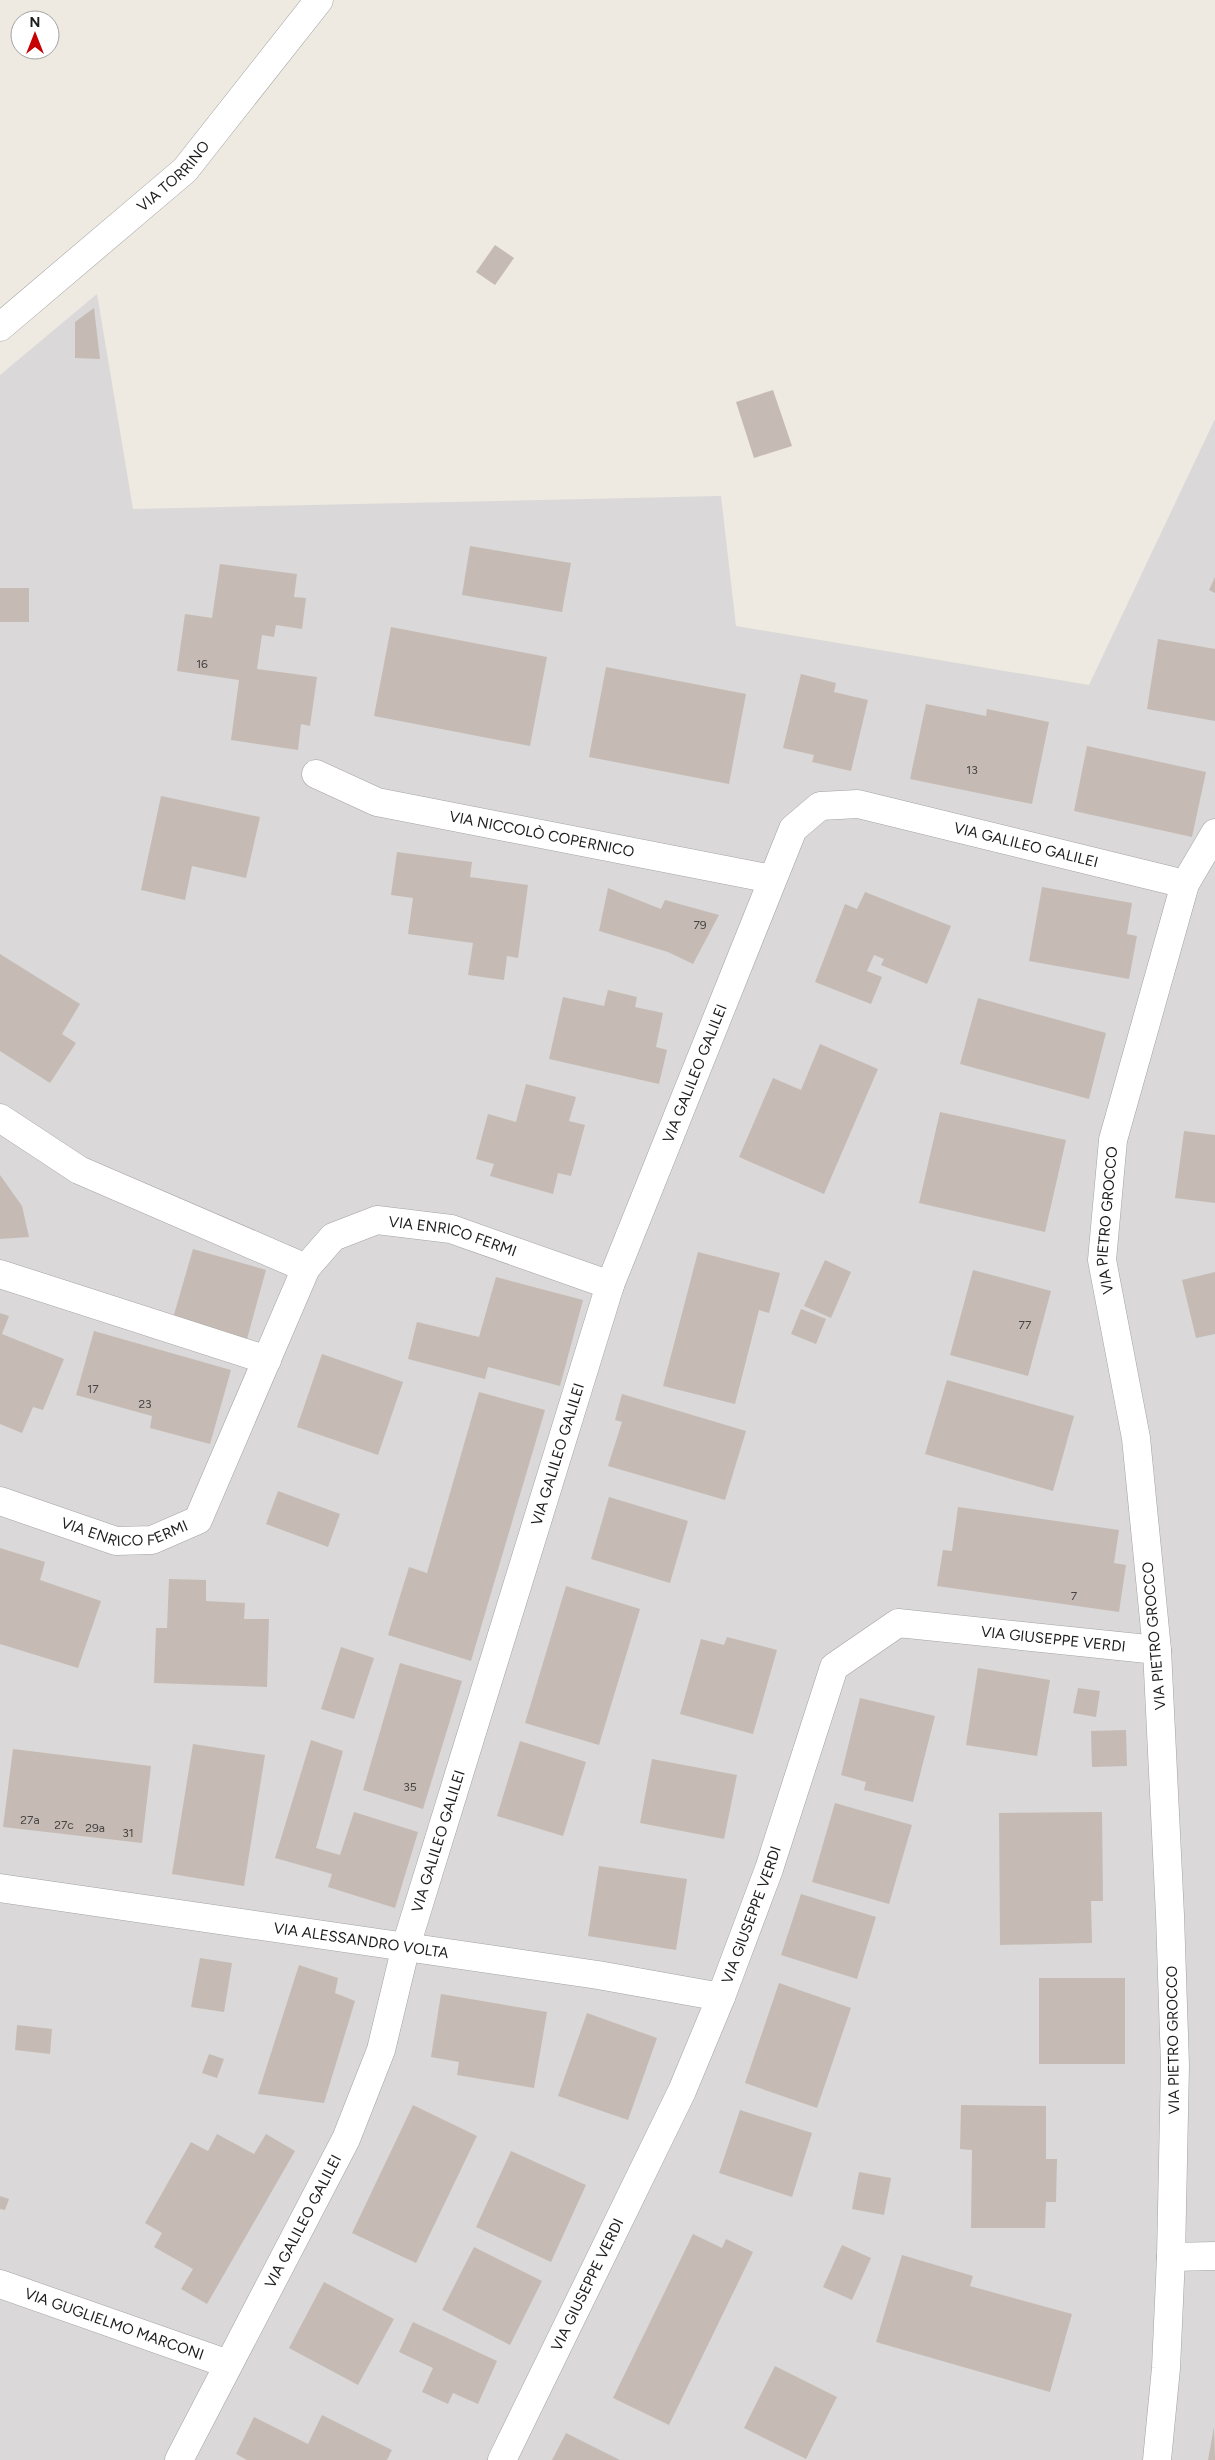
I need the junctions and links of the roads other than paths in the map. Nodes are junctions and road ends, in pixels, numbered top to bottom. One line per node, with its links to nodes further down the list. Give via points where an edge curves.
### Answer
1 (319, 0): 2 (street, VIA TORRINO, via 185,170)
2 (0, 327)
3 (316, 774): 5 (street, VIA NICCOLÒ COPERNICO, via 377,802)
4 (1215, 833): 6 (street, VIA PIETRO GROCCO)
5 (772, 879): 6 (street, VIA GALILEO GALILEI, via 793,829 813,811 820,806 858,804); 10 (street, VIA GALILEO GALILEI)
6 (1184, 884): 13 (street, VIA PIETRO GROCCO, via 1113,1140 1102,1260 1136,1438)
7 (0, 1118): 8 (street, via 79,1170)
8 (306, 1268): 10 (street, VIA ENRICO FERMI, via 333,1237 378,1220 451,1229); 11 (street, VIA ENRICO FERMI)
9 (0, 1274): 11 (street)
10 (610, 1285): 15 (street, VIA GALILEO GALILEI)
11 (267, 1360): 12 (street, VIA ENRICO FERMI, via 198,1520 152,1540 116,1541)
12 (0, 1501)
13 (1158, 1650): 16 (street, VIA GIUSEPPE VERDI, via 898,1623 834,1667 769,1869); 18 (street, VIA PIETRO GROCCO, via 1175,2065)
14 (0, 1888): 15 (street, VIA ALESSANDRO VOLTA)
15 (406, 1946): 16 (street, VIA ALESSANDRO VOLTA, via 598,1974); 20 (street, VIA GALILEO GALILEI, via 381,2050 346,2139)
16 (721, 1997): 22 (street, VIA GIUSEPPE VERDI, via 682,2091)
17 (1215, 2256): 18 (street)
18 (1172, 2257): 23 (street, VIA PIETRO GROCCO)
19 (0, 2284): 20 (street, VIA GUGLIELMO MARCONI)
20 (228, 2364): 21 (street, VIA GALILEO GALILEI)
21 (179, 2460)
22 (502, 2460)
23 (1157, 2460)

